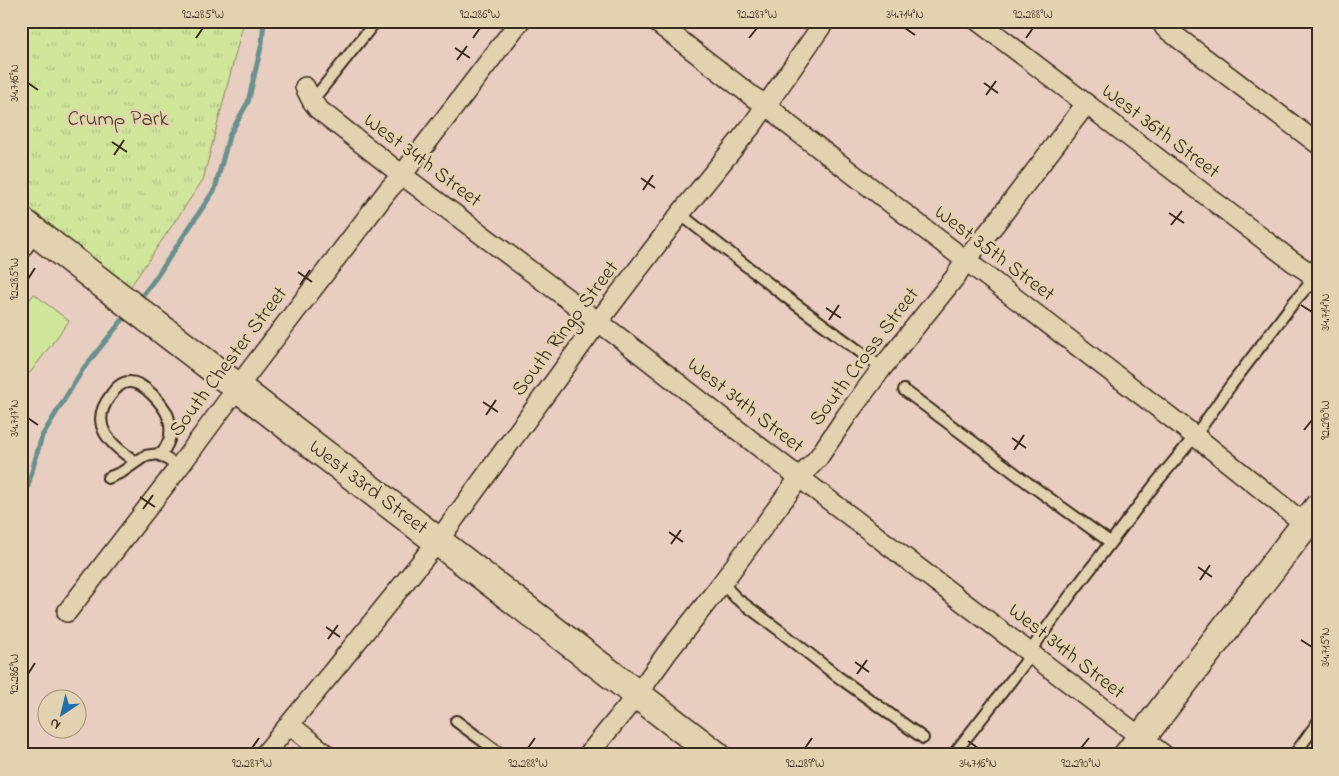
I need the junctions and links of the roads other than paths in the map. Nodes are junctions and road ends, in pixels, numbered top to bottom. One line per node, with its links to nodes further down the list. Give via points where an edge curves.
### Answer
1 (376, 21): 7 (lane)
2 (520, 21): 11 (street, South Chester Street)
3 (654, 21): 9 (street, West 35th Street)
4 (825, 21): 9 (street, South Ringo Street)
5 (978, 21): 8 (street, West 36th Street)
6 (1161, 21): 10 (street, via 1165,28)
7 (308, 94): 11 (street, West 34th Street, via 318,109)
8 (1086, 104): 14 (street, South Cross Street); 15 (street, West 36th Street)
9 (767, 105): 12 (street, South Ringo Street); 14 (street, West 35th Street)
10 (1318, 144)
11 (402, 175): 16 (street, West 34th Street); 18 (street, South Chester Street)
12 (680, 214): 16 (street, South Ringo Street); 17 (lane)
13 (26, 234): 18 (street, West 33rd Street, via 122,299)
14 (965, 260): 17 (street, South Cross Street, via 956,276); 20 (street, West 35th Street)
15 (1317, 277): 20 (lane, via 1294,302)
16 (598, 322): 24 (street, West 34th Street); 27 (street, South Ringo Street)
17 (882, 368): 24 (street, South Cross Street, via 818,458)
18 (237, 388): 23 (street, South Chester Street); 27 (street, West 33rd Street)
19 (904, 390): 28 (lane)
20 (1194, 436): 26 (street, West 35th Street); 28 (lane)
21 (161, 456): 22 (lane, via 145,456); 22 (lane, via 170,437 168,415 149,391 129,382 118,387 108,399 100,419 114,444); 23 (lane)
22 (136, 462): 25 (lane)
23 (179, 466): 30 (street, South Chester Street)
24 (800, 477): 29 (street, South Cross Street); 31 (street, West 34th Street)
25 (108, 478)
26 (1311, 516): 37 (street)
27 (438, 542): 32 (street, West 33rd Street); 35 (street, South Ringo Street)
28 (1110, 542): 31 (lane)
29 (722, 583): 32 (street, South Cross Street); 36 (lane, via 736,598 837,676)
30 (67, 612)
31 (1031, 653): 37 (street, West 34th Street); 43 (lane)
32 (637, 694): 41 (street, South Cross Street); 42 (street, West 33rd Street)
33 (456, 721): 40 (lane)
34 (1318, 722): 45 (lane)
35 (290, 725): 38 (street, South Ringo Street); 39 (street)
36 (923, 738)
37 (1134, 746): 44 (street, West 34th Street)
38 (264, 755)
39 (327, 755)
40 (502, 755)
41 (588, 755)
42 (716, 755)
43 (953, 755)
44 (1164, 755)
45 (1294, 755)

